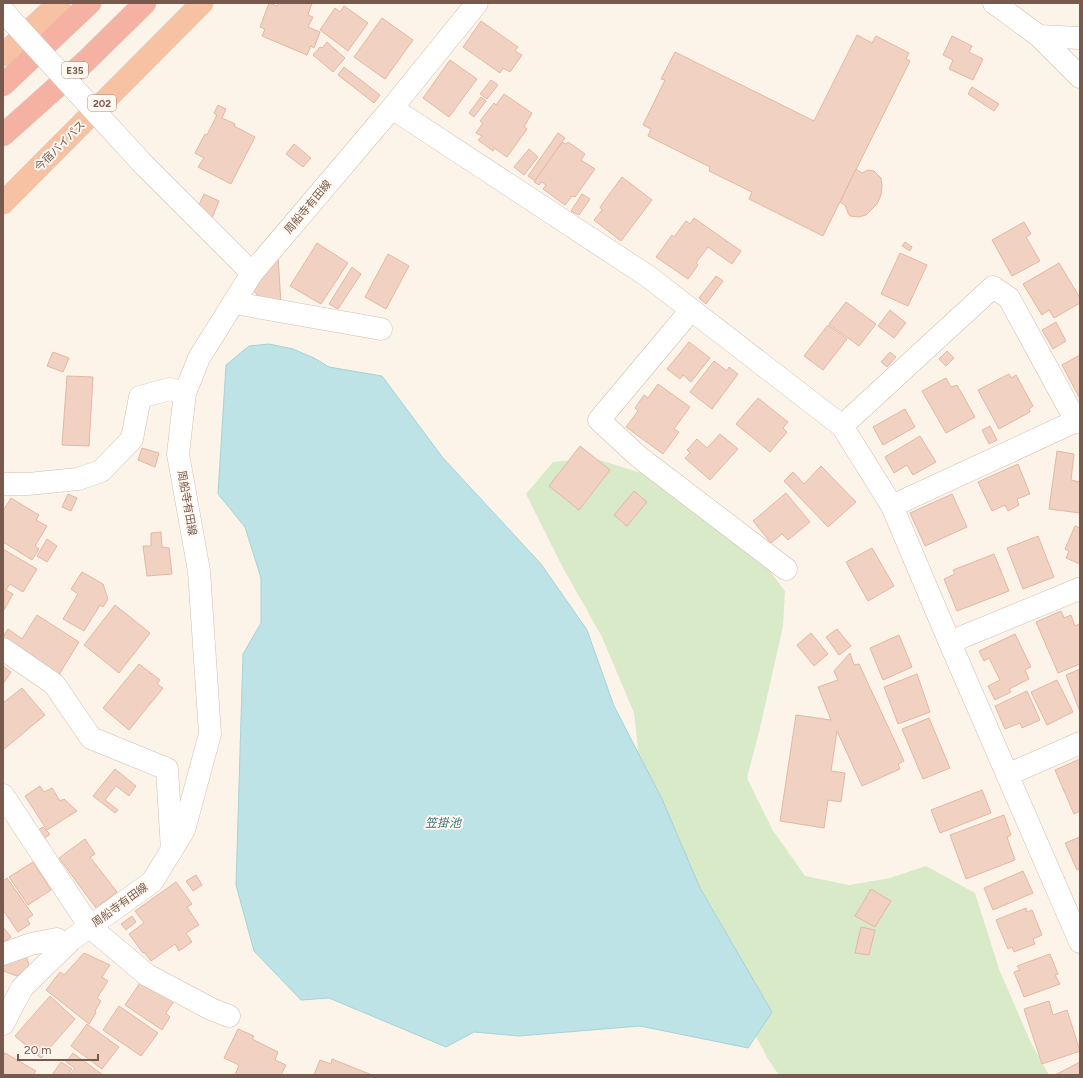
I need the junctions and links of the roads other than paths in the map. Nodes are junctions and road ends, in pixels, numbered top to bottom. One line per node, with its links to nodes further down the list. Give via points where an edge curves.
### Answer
1 (59, 3): 10 (highway)
2 (90, 3): 12 (highway)
3 (145, 3): 14 (highway, E35)
4 (202, 3): 15 (highway, 今宿バイパス / 202)
5 (478, 3): 13 (street, 周船寺有田線)
6 (994, 3): 8 (street)
7 (3, 11): 16 (street, bridge, via 143,164)
8 (1039, 36): 9 (street); 11 (street)
9 (1080, 38)
10 (3, 54)
11 (1080, 77)
12 (3, 85)
13 (392, 108): 16 (street, 周船寺有田線); 18 (street, via 649,277)
14 (3, 135)
15 (3, 203)
16 (252, 273): 17 (street, 周船寺有田線)
17 (234, 302): 19 (street); 20 (street, 周船寺有田線, via 199,358)
18 (691, 310): 22 (street); 25 (street, via 599,420 638,457)
19 (381, 329)
20 (185, 393): 23 (street, via 170,389 140,397 132,439 101,471 78,479); 32 (street, 周船寺有田線, via 178,454 199,571 210,734 184,830)
21 (1078, 421): 22 (street, via 1009,298 993,287); 24 (street)
22 (842, 426): 24 (street)
23 (3, 484)
24 (892, 506): 27 (street)
25 (786, 569)
26 (1080, 590): 27 (street)
27 (950, 642): 30 (street)
28 (3, 649): 32 (street, via 54,684 91,738 167,770)
29 (1080, 743): 30 (street)
30 (1007, 775): 33 (street)
31 (3, 795): 34 (street)
32 (172, 850): 34 (street, 周船寺有田線, via 152,882)
33 (1073, 909): 35 (street)
34 (90, 927): 36 (street, 周船寺有田線); 38 (street, via 147,975 210,1009)
35 (1080, 942)
36 (65, 946): 37 (street, via 57,939 31,944); 39 (street, 周船寺有田線, via 22,988)
37 (3, 954)
38 (229, 1016)
39 (3, 1024)

